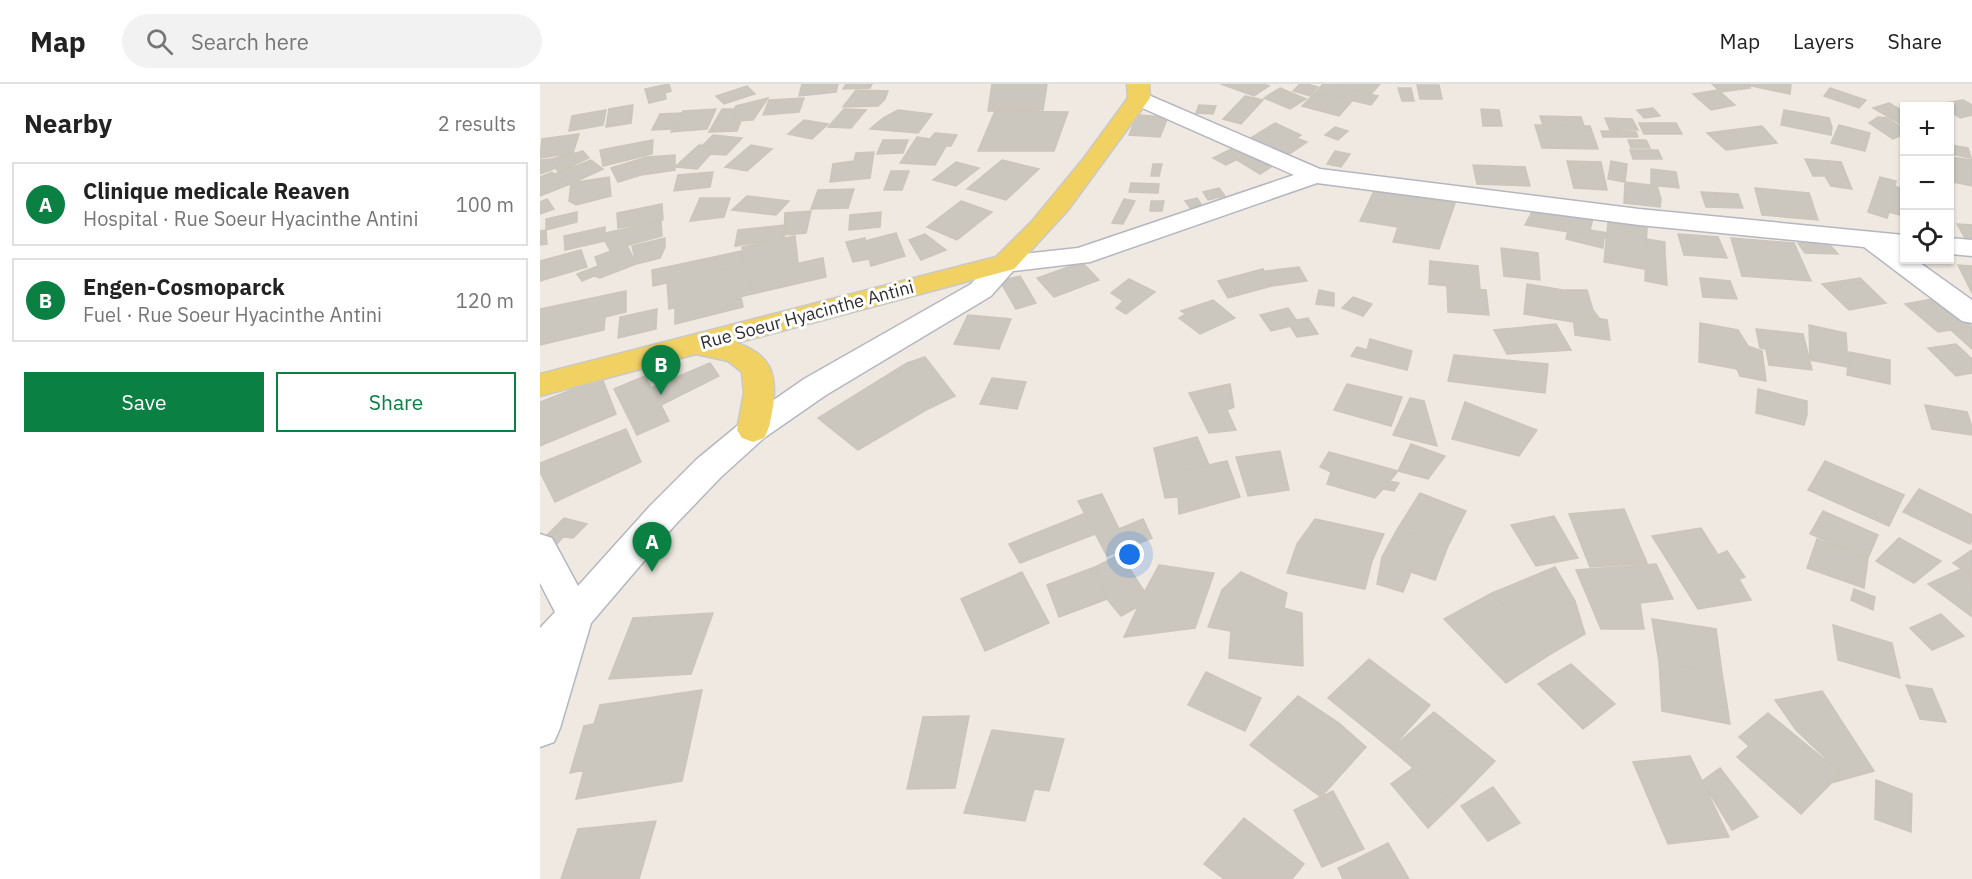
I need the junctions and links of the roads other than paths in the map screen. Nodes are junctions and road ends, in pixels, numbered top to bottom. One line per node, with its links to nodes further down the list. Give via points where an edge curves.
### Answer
1 (1138, 91): 2 (street); 7 (main road, via 1086,171 1035,235)
2 (1315, 176): 3 (street); 7 (street, via 1080,256)
3 (1873, 241): 4 (street); 8 (street)
4 (1900, 243)
5 (1954, 246): 6 (street)
6 (1972, 248)
7 (1005, 263): 9 (main road, Rue Soeur Hyacinthe Antini); 11 (street, via 981,290 815,387)
8 (1972, 314)
9 (696, 345): 10 (main road, Rue Soeur Hyacinthe Antini); 11 (main road, via 726,349 746,358 758,372 760,396)
10 (540, 385)
11 (753, 430): 13 (street, via 662,516)
12 (540, 548): 13 (street)
13 (575, 615): 14 (street); 15 (street)
14 (540, 655)
15 (540, 728)

